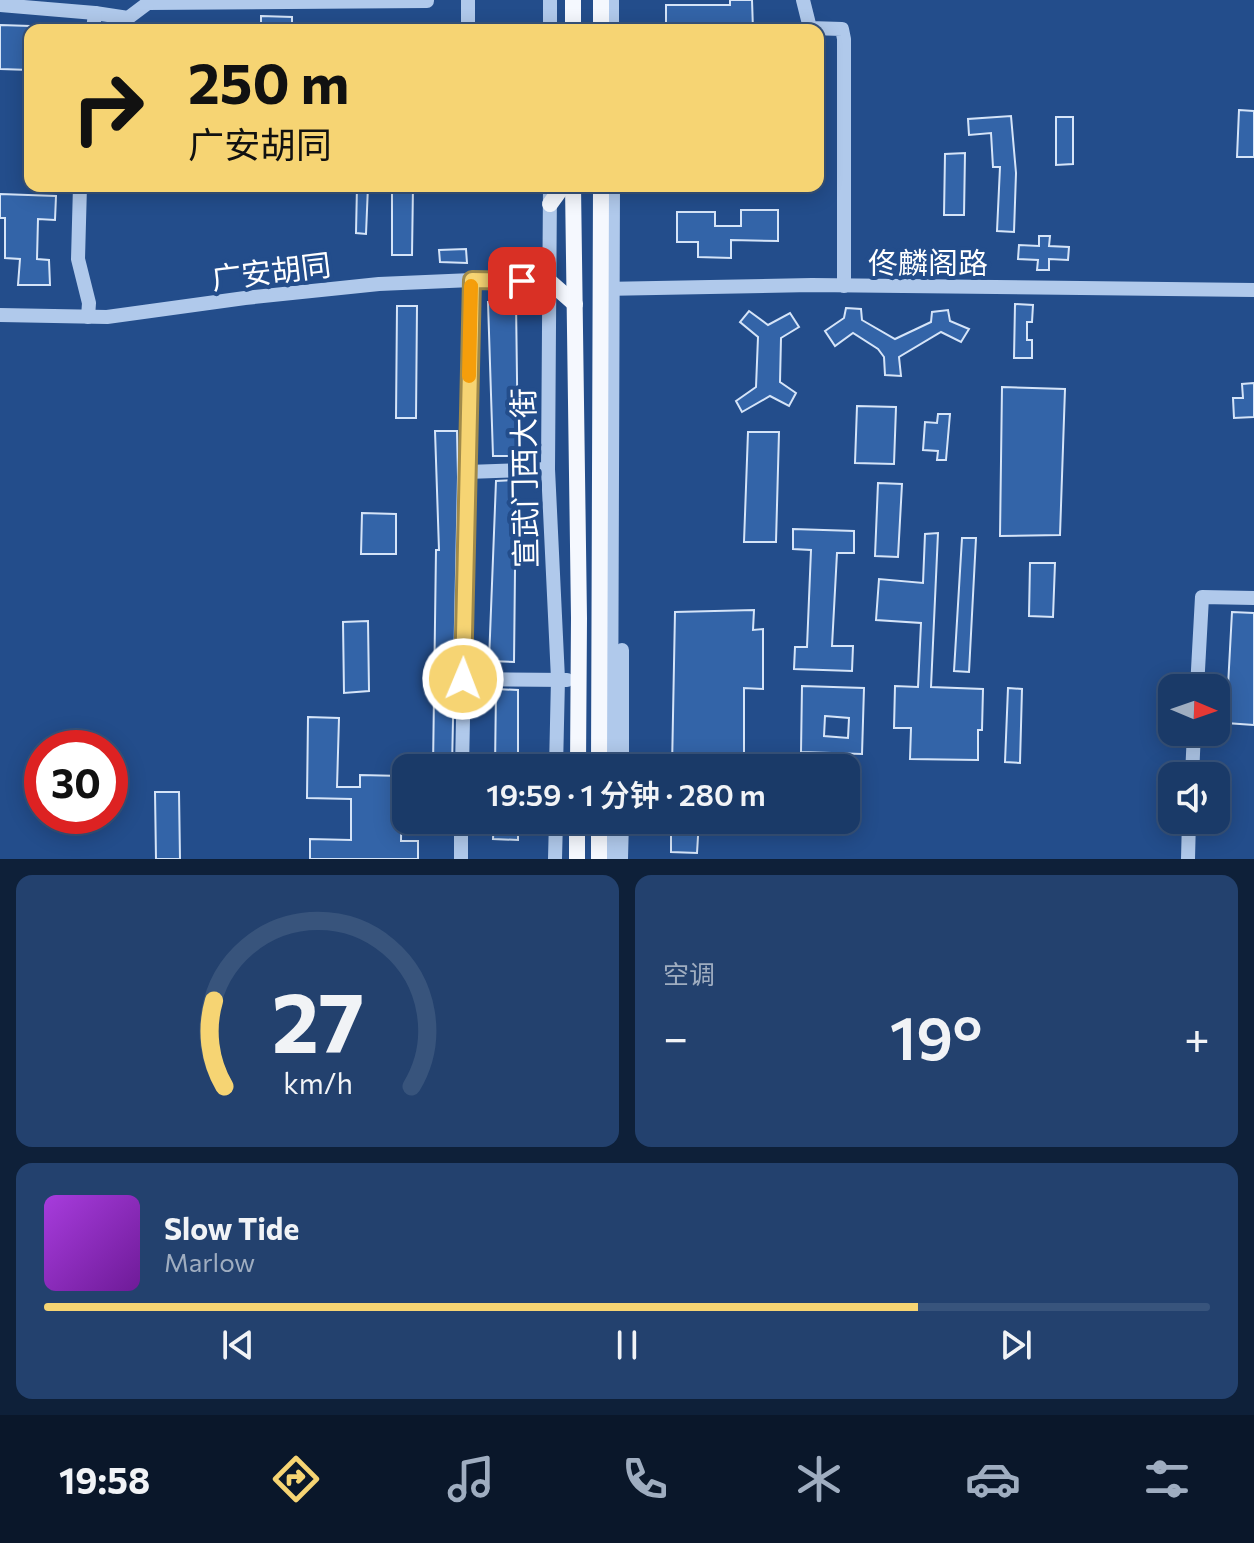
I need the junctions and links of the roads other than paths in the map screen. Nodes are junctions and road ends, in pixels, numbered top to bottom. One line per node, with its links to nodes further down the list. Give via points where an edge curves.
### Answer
1 (468, 0): 12 (street)
2 (550, 0): 13 (street)
3 (573, 0): 14 (main road)
4 (601, 0): 15 (main road)
5 (612, 0): 16 (street)
6 (803, 0): 17 (street)
7 (427, 1): 8 (street)
8 (148, 2): 10 (street, via 128,18)
9 (8, 4): 10 (street)
10 (95, 13): 11 (street)
11 (94, 24)
12 (468, 24)
13 (550, 24)
14 (573, 24)
15 (601, 24)
16 (612, 24)
17 (809, 24)
18 (824, 28): 28 (street, via 842,29 844,39)
19 (80, 192): 33 (street, via 78,259)
20 (550, 192): 25 (street, 宣武门西大街)
21 (559, 192): 25 (main road)
22 (573, 192): 31 (main road, 宣武门西大街)
23 (601, 192): 29 (main road)
24 (613, 192): 29 (street)
25 (550, 204): 27 (street, 宣武门西大街)
26 (472, 280): 27 (street, 广安胡同); 33 (street, 广安胡同, via 379,284); 35 (street)
27 (549, 281): 31 (main road); 34 (street, 宣武门西大街)
28 (844, 286): 29 (street, 佟麟阁路); 30 (street, 佟麟阁路)
29 (608, 289): 36 (main road)
30 (1254, 290)
31 (575, 304): 41 (main road, 宣武门西大街)
32 (0, 315): 33 (street, 广安胡同)
33 (88, 317)
34 (548, 469): 35 (street); 40 (street, 宣武门西大街)
35 (467, 472): 39 (street)
36 (606, 587): 45 (main road); 46 (street); 47 (street, via 622,627)
37 (1254, 598): 38 (street, via 1202,597)
38 (1198, 674)
39 (463, 679): 40 (street); 42 (street)
40 (558, 679): 41 (street); 43 (street, 宣武门西大街)
41 (579, 682): 44 (main road, 宣武门西大街)
42 (462, 754)
43 (556, 754)
44 (578, 754)
45 (600, 754)
46 (611, 754)
47 (622, 754)
48 (461, 834): 55 (street)
49 (556, 834): 56 (street)
50 (577, 834): 57 (main road)
51 (599, 834): 58 (main road)
52 (611, 834): 59 (street)
53 (622, 834): 60 (street)
54 (1189, 834): 61 (street)
55 (461, 859)
56 (555, 859)
57 (577, 859)
58 (599, 859)
59 (612, 859)
60 (621, 859)
61 (1188, 859)

